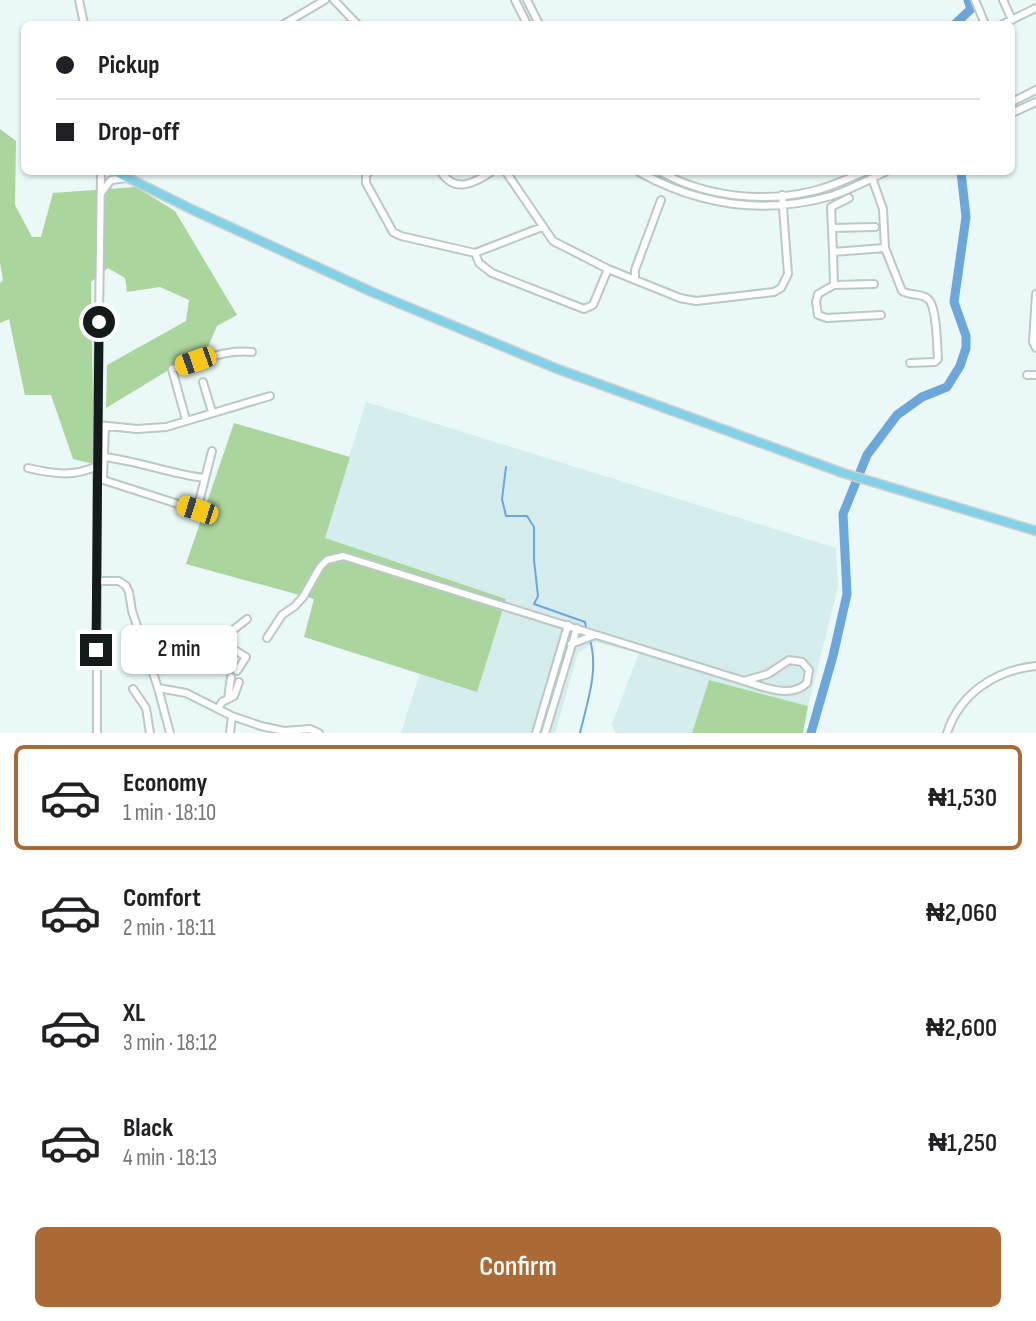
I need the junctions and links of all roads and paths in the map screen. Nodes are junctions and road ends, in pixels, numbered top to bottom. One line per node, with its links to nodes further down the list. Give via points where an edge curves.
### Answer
1 (79, 0): 10 (street)
2 (325, 0): 11 (street)
3 (334, 0): 12 (street)
4 (515, 0): 13 (street)
5 (527, 0): 14 (street)
6 (975, 0): 15 (street)
7 (1003, 0): 9 (street)
8 (1036, 8): 9 (street)
9 (1012, 20)
10 (83, 21)
11 (290, 21)
12 (354, 21)
13 (526, 21)
14 (538, 21)
15 (984, 21)
16 (1036, 90): 17 (street)
17 (1015, 98)
18 (1036, 102): 19 (street)
19 (1015, 112)
20 (101, 175): 32 (street)
21 (122, 175): 30 (main road)
22 (366, 175): 42 (street, via 366,183 396,234)
23 (444, 175): 24 (street, via 459,186)
24 (487, 175)
25 (508, 175): 37 (street)
26 (645, 175): 36 (street, via 703,199)
27 (668, 175): 33 (street, via 729,194)
28 (857, 175): 33 (street, via 832,186)
29 (878, 175): 31 (street)
30 (128, 178): 32 (street, via 111,180); 64 (main road, via 407,307 555,368 843,473)
31 (872, 178): 36 (street, via 834,195); 40 (street, via 883,209)
32 (101, 194): 58 (street)
33 (782, 195): 36 (street)
34 (849, 198): 39 (street, via 831,207)
35 (661, 200): 44 (street)
36 (783, 205): 44 (street, via 788,274 774,292 696,300 680,298)
37 (542, 227): 42 (street); 43 (street, via 564,248)
38 (875, 227): 39 (street)
39 (832, 228): 41 (street)
40 (885, 248): 41 (street); 51 (street, via 902,291 931,302 938,359)
41 (833, 252): 46 (street)
42 (475, 253): 43 (street, via 492,273 584,309 593,305)
43 (608, 269): 44 (street)
44 (635, 278)
45 (874, 284): 46 (street)
46 (834, 285): 48 (street, via 818,294 818,315)
47 (1036, 294): 49 (street)
48 (881, 315)
49 (1036, 348)
50 (252, 352): 57 (street, via 236,350 172,369)
51 (910, 363)
52 (1027, 374): 53 (street)
53 (1036, 375)
54 (203, 382): 56 (street)
55 (270, 396): 56 (street)
56 (212, 412): 57 (street)
57 (186, 420): 58 (street, via 137,429)
58 (101, 425): 60 (street)
59 (212, 451): 62 (street)
60 (101, 462): 61 (street, via 77,474); 62 (street, via 142,462 178,475); 63 (street)
61 (28, 468)
62 (204, 478): 63 (street, via 197,510)
63 (100, 479): 65 (street)
64 (1036, 531)
65 (97, 581): 74 (street, via 119,581 126,586); 85 (street)
66 (247, 619): 72 (street)
67 (554, 620): 68 (street); 71 (street, via 343,556 320,568 303,597 282,615); 73 (street)
68 (569, 625): 69 (street); 73 (street)
69 (577, 628): 70 (street); 73 (street)
70 (597, 634): 73 (street); 78 (street)
71 (267, 638)
72 (219, 641): 74 (street, via 191,632); 82 (street, via 246,657 234,674)
73 (567, 643): 90 (street); 91 (street)
74 (144, 645): 77 (street)
75 (173, 661): 77 (street)
76 (1036, 666): 92 (street, via 992,678 973,692 958,709)
77 (151, 668): 80 (street)
78 (744, 681): 78 (street, via 787,692 807,684 808,670 802,662 789,660 768,674)
79 (239, 682): 82 (street)
80 (158, 688): 83 (street, via 186,693); 87 (street)
81 (133, 689): 86 (street, via 146,708)
82 (228, 699): 83 (street)
83 (218, 709): 84 (street)
84 (232, 716): 88 (street); 89 (street, via 284,731)
85 (97, 733)
86 (150, 733)
87 (170, 733)
88 (230, 733)
89 (319, 733)
90 (536, 733)
91 (545, 733)
92 (947, 733)

